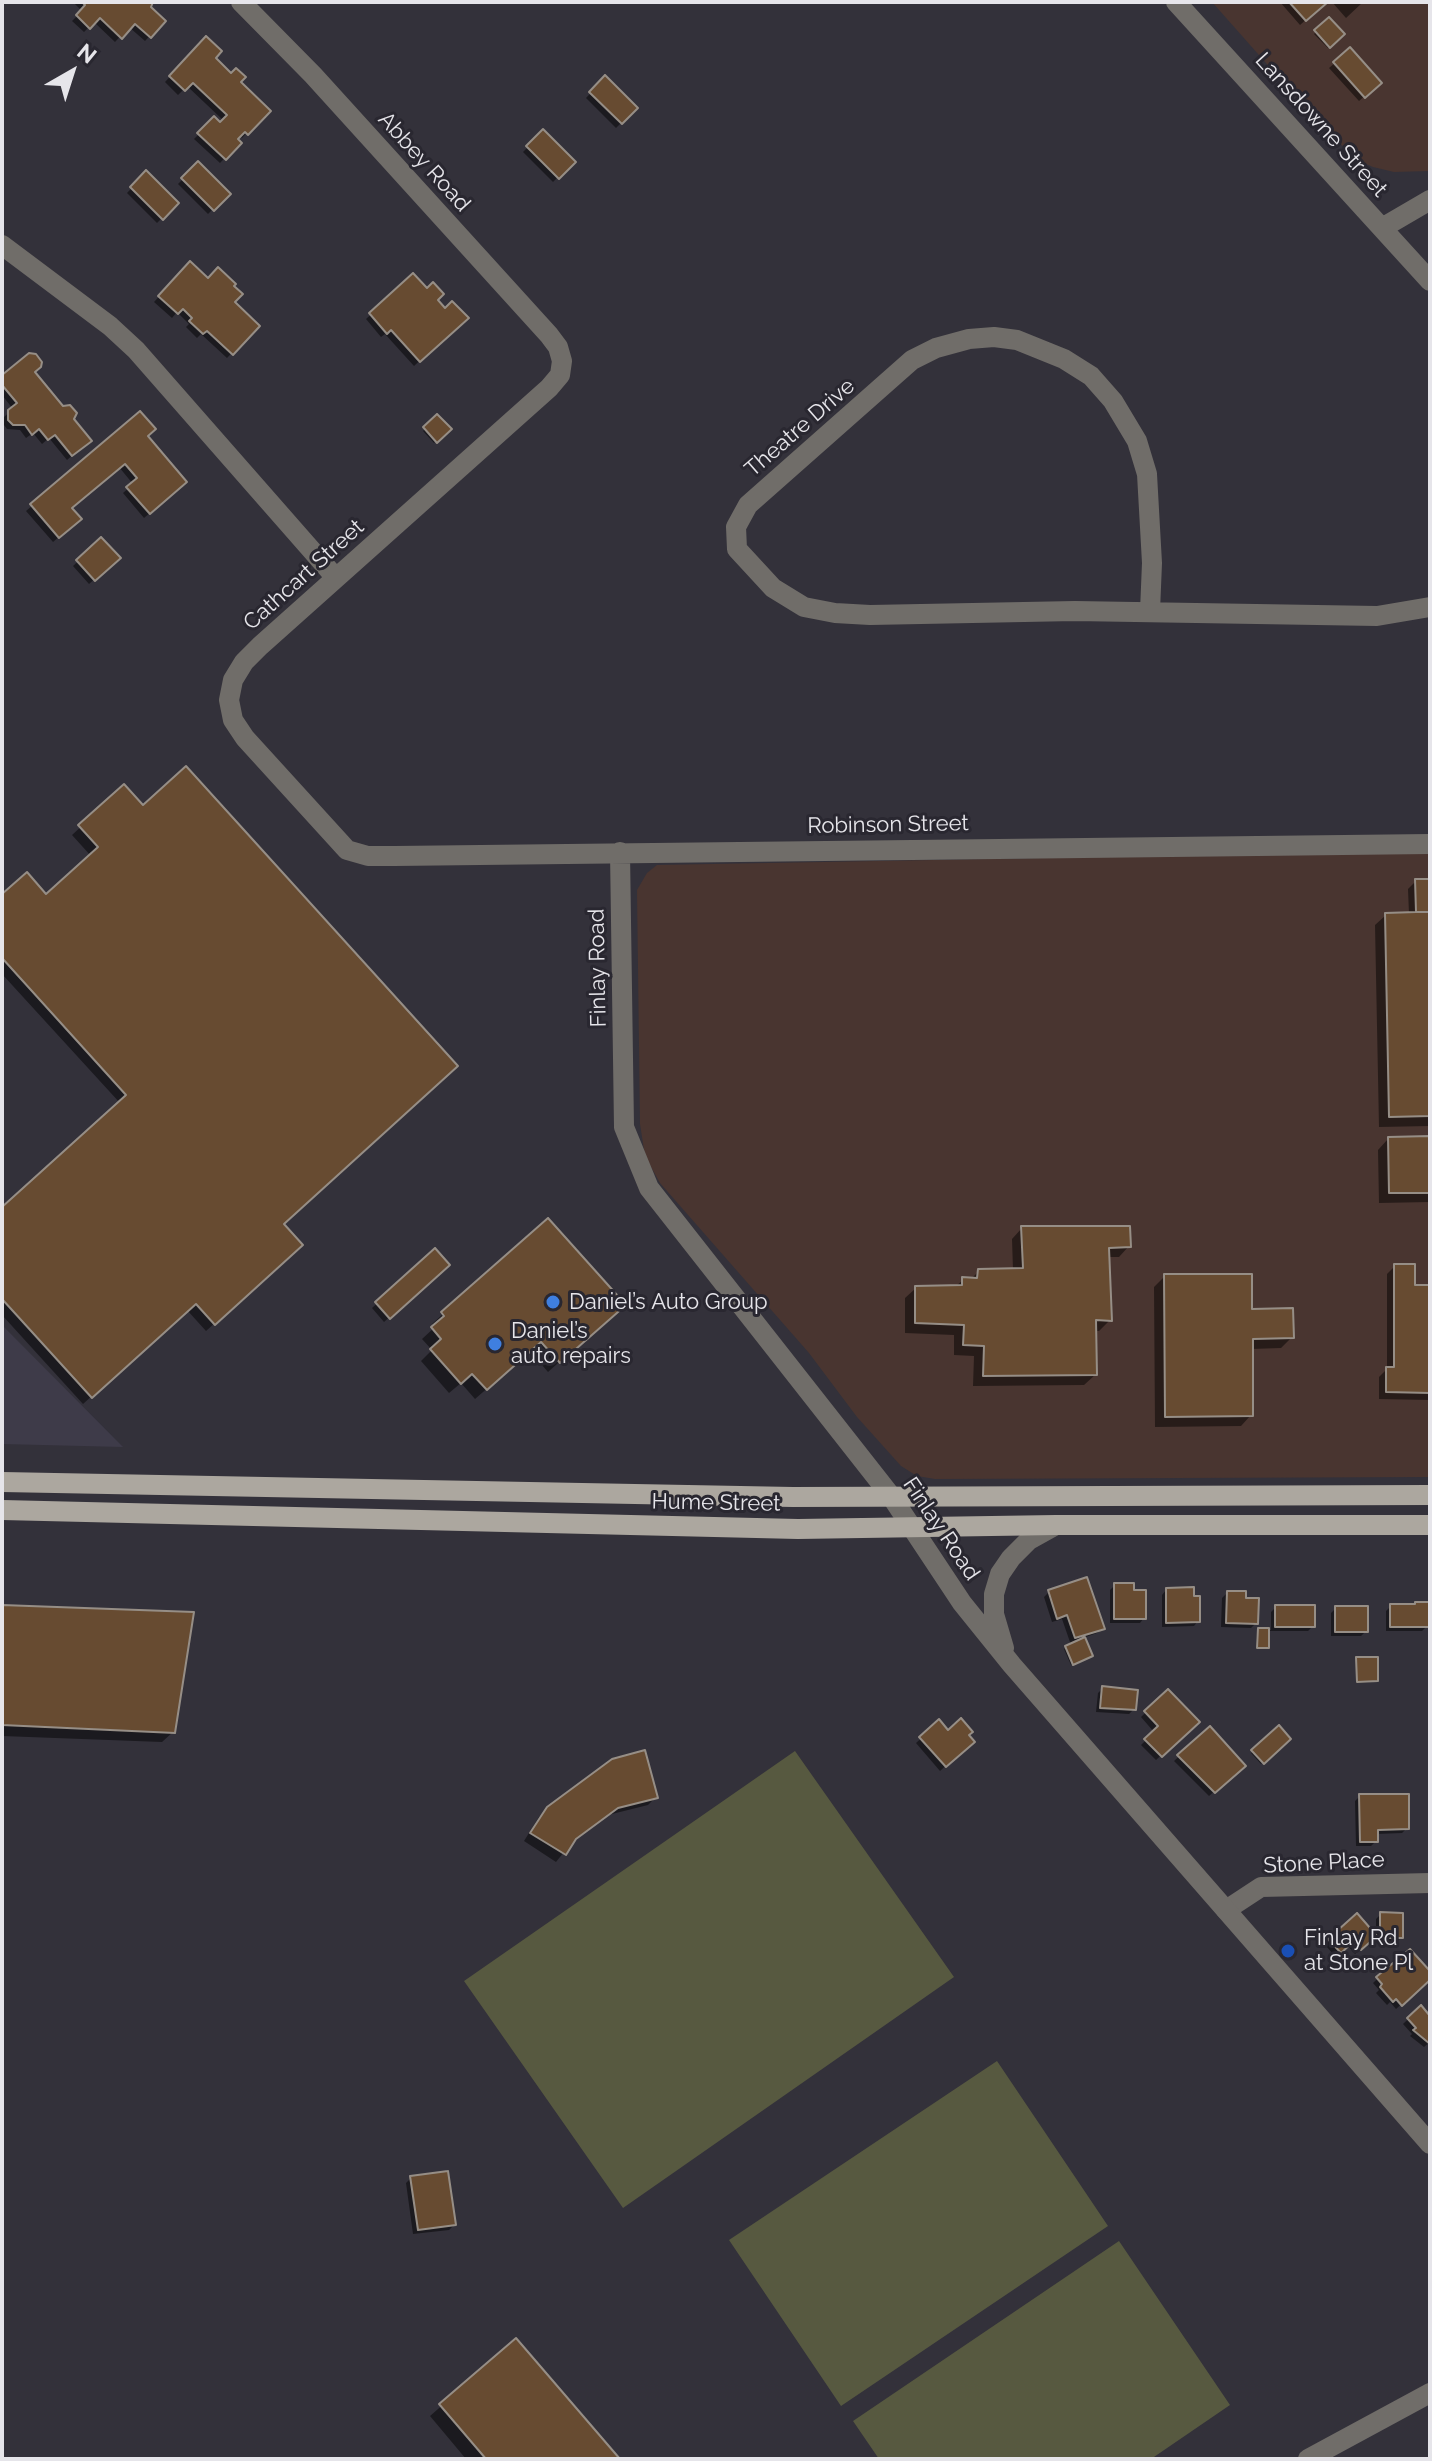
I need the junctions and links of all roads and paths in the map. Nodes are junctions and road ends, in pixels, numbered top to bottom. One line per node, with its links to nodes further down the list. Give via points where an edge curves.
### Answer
1 (241, 2): 7 (street, Abbey Road, via 549,335)
2 (1176, 2): 4 (street, Lansdowne Street)
3 (1430, 200): 4 (street)
4 (1382, 228): 6 (street, Lansdowne Street)
5 (2, 245): 8 (street, via 136,350)
6 (1430, 281)
7 (562, 361): 8 (street, Cathcart Street, via 560,375 549,388)
8 (336, 578): 12 (street, Cathcart Street, via 244,662 229,700 233,720 245,738)
9 (1430, 607): 10 (street, Theatre Drive, via 1377,616)
10 (1150, 611): 10 (street, Theatre Drive, via 870,615 804,607 773,588 737,549 736,527 748,505 912,360 969,339 1017,340 1091,376 1137,441 1147,474)
11 (1430, 844): 13 (street, Robinson Street)
12 (347, 850): 13 (street, Robinson Street, via 368,856)
13 (620, 852): 16 (street, Finlay Road, via 624,1127 649,1188)
14 (2, 1482): 16 (main road, Hume Street)
15 (1430, 1495): 16 (main road, Hume Street)
16 (891, 1496): 20 (street, Finlay Road)
17 (2, 1510): 20 (main road, Hume Street)
18 (1056, 1525): 19 (main road, Hume Street); 20 (main road, Hume Street); 21 (street, via 1029,1540 1000,1574 994,1614)
19 (1430, 1525)
20 (912, 1528): 21 (street, Finlay Road)
21 (1012, 1665): 23 (street, Finlay Road)
22 (1430, 1883): 23 (street, Stone Place, via 1261,1887)
23 (1226, 1910): 24 (street, Finlay Road)
24 (1430, 2144)
25 (1430, 2393): 26 (street)
26 (1308, 2459)

